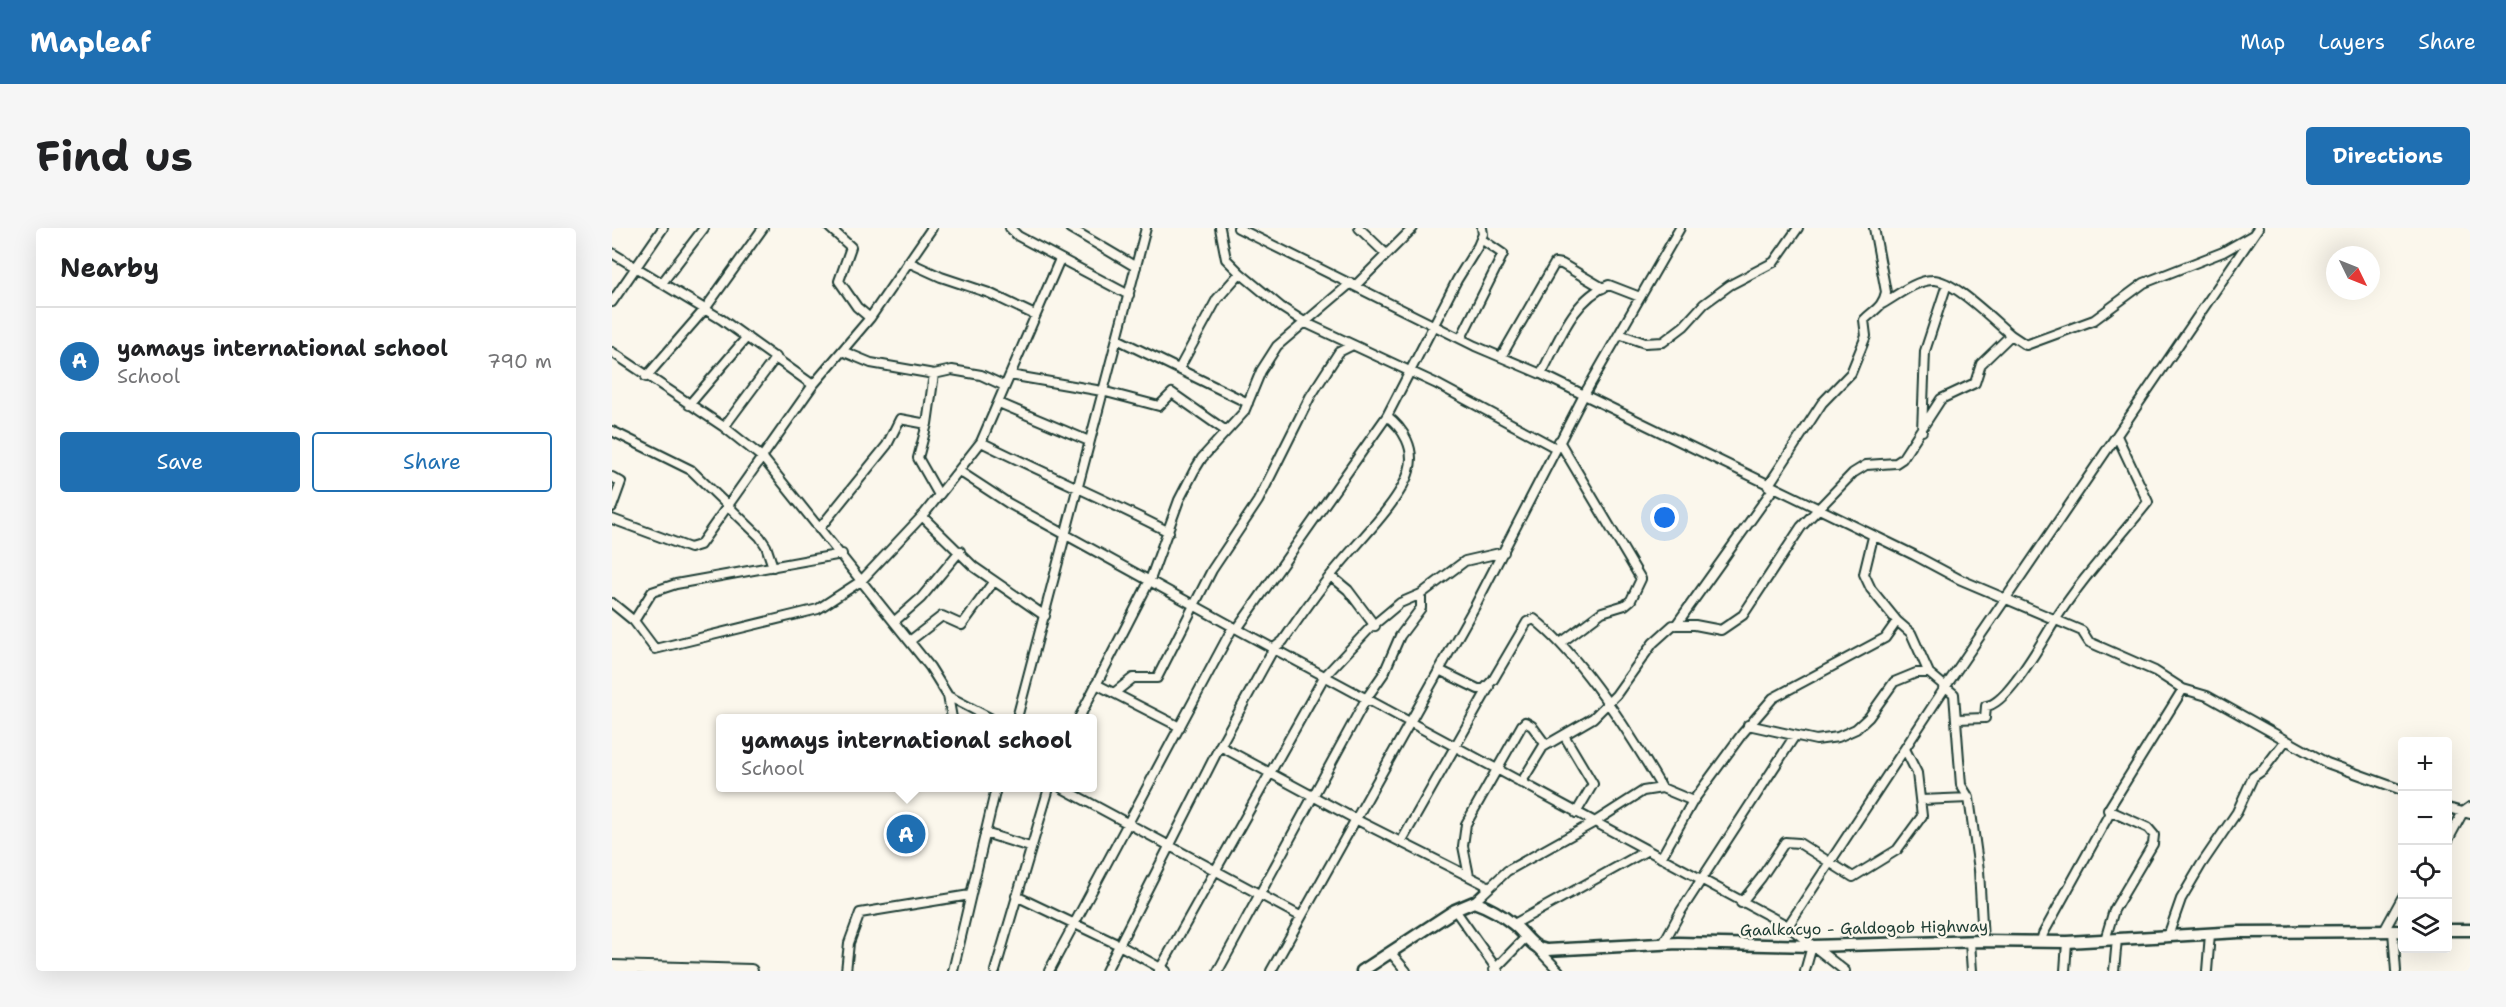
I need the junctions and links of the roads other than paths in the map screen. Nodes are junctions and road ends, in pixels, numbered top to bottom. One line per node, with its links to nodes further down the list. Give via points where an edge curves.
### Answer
1 (663, 228): 24 (street)
2 (704, 228): 26 (street)
3 (763, 228): 34 (street)
4 (932, 228): 22 (street)
5 (1010, 228): 21 (street)
6 (1070, 228): 23 (street)
7 (1146, 228): 23 (street)
8 (1220, 228): 25 (street, via 1226,259)
9 (1238, 228): 27 (street)
10 (1359, 228): 20 (street)
11 (1413, 228): 20 (street)
12 (1482, 228): 18 (street)
13 (1680, 228): 31 (street)
14 (1798, 228): 39 (street, via 1774,262 1704,303 1663,342 1646,343)
15 (1874, 228): 33 (street, via 1886,292)
16 (833, 229): 36 (street, via 851,247 839,281)
17 (2256, 231): 40 (street, via 2223,252 2144,283 2087,322 2026,345); 68 (street)
18 (1481, 239): 38 (street); 42 (street, via 1503,254)
19 (612, 253): 24 (street)
20 (1386, 254): 27 (street)
21 (1060, 259): 30 (street); 35 (street)
22 (908, 262): 35 (street); 36 (street)
23 (1136, 267): 30 (street)
24 (638, 268): 26 (street); 32 (street)
25 (1240, 273): 37 (street); 49 (street, via 1217,299)
26 (662, 283): 34 (street)
27 (1354, 284): 37 (street); 38 (street)
28 (1947, 284): 33 (street, via 1935,279 1918,283); 40 (street); 67 (street, via 1925,351)
29 (1603, 288): 31 (street, via 1609,285); 48 (street, via 1555,263); 52 (street, via 1584,301)
30 (1129, 295): 43 (street)
31 (1640, 297): 39 (street)
32 (612, 302)
33 (1882, 304): 75 (street, via 1864,320 1866,336 1851,373 1822,403)
34 (705, 309): 41 (street); 54 (street)
35 (1035, 315): 53 (street)
36 (870, 318): 45 (street)
37 (1306, 323): 44 (street); 59 (street, via 1269,356)
38 (1433, 324): 42 (street); 50 (street)
39 (1619, 334): 58 (street)
40 (2012, 335): 67 (street, via 1981,364 1975,383 1941,399)
41 (747, 337): 47 (street); 61 (street)
42 (1461, 338): 48 (street)
43 (1117, 339): 49 (street); 57 (street)
44 (1353, 345): 50 (street); 98 (street, via 1339,352 1310,397 1258,501)
45 (842, 351): 51 (street, via 871,363); 55 (street)
46 (612, 352): 54 (street)
47 (776, 357): 55 (street); 64 (street)
48 (1501, 357): 52 (street)
49 (1179, 369): 59 (street)
50 (1408, 371): 62 (street); 71 (street)
51 (934, 374): 56 (street, via 952,370 981,375); 63 (street)
52 (1541, 374): 58 (street)
53 (1010, 375): 56 (street); 57 (street)
54 (646, 377): 61 (street)
55 (813, 385): 72 (street)
56 (1005, 386): 60 (street)
57 (1102, 391): 66 (street, via 1159,406 1172,393); 69 (street)
58 (1584, 395): 71 (street); 75 (street)
59 (1248, 403): 66 (street)
60 (999, 404): 69 (street); 70 (street)
61 (689, 405): 64 (street)
62 (1387, 416): 91 (street, via 1406,435 1410,471 1372,527); 106 (street)
63 (927, 424): 77 (street, via 918,458); 83 (street, via 905,419 897,422 887,445)
64 (724, 427): 72 (street)
65 (612, 430): 78 (street, via 691,470)
66 (1226, 431): 84 (street, via 1194,471 1179,500)
67 (1922, 431): 80 (street, via 1902,459 1860,467)
68 (2117, 436): 96 (street); 100 (street, via 2148,502)
69 (1089, 441): 76 (street)
70 (981, 442): 73 (street); 76 (street)
71 (1558, 445): 88 (street); 108 (street, via 1641,579 1631,600 1602,612)
72 (763, 458): 78 (street); 83 (street)
73 (959, 471): 77 (street); 85 (street)
74 (612, 477): 79 (street, via 621,482)
75 (1770, 488): 80 (street); 104 (street)
76 (1077, 489): 84 (street); 85 (street)
77 (939, 495): 81 (street)
78 (728, 504): 82 (street, via 695,549); 90 (street, via 766,546)
79 (612, 507)
80 (1816, 508): 86 (street); 104 (street, via 1743,615 1721,630)
81 (922, 516): 87 (street); 93 (street)
82 (612, 519)
83 (819, 529): 89 (street)
84 (1170, 532): 92 (street)
85 (1066, 535): 92 (street); 99 (street)
86 (1873, 537): 96 (street); 103 (street, via 1864,574 1871,590)
87 (960, 551): 94 (street); 101 (street, via 921,598)
88 (1504, 552): 95 (street, via 1465,561); 110 (street)
89 (842, 554): 90 (street); 93 (street)
90 (773, 567): 102 (street, via 652,592)
91 (1330, 576): 105 (street, via 1348,590); 109 (street)
92 (1150, 580): 98 (street); 113 (street)
93 (861, 581): 101 (street); 102 (street, via 818,609 664,648 650,645)
94 (994, 581): 99 (street); 107 (street, via 962,625 942,616)
95 (1421, 594): 105 (street, via 1400,603); 119 (street, via 1420,608)
96 (2006, 599): 100 (street); 115 (street)
97 (612, 603): 102 (street)
98 (1194, 604): 106 (street); 117 (street, via 1157,678 1133,678)
99 (1045, 616): 123 (street)
100 (2056, 619): 116 (street, via 2082,631 2089,642 2154,671); 125 (street, via 2024,669 1997,702 1986,706 1985,718)
101 (896, 620): 107 (street)
102 (634, 621)
103 (1897, 621): 111 (street, via 1911,633); 127 (street, via 1885,638 1784,690)
104 (1676, 625): 120 (street, via 1653,643)
105 (1375, 626): 112 (street)
106 (1235, 628): 109 (street); 128 (street)
107 (910, 640): 118 (street)
108 (1562, 642): 114 (street, via 1531,619); 120 (street)
109 (1274, 648): 112 (street); 133 (street)
110 (1439, 670): 114 (street, via 1478,689); 126 (street)
111 (1929, 673): 115 (street); 130 (street, via 1916,673 1894,682 1856,729 1816,740)
112 (1324, 677): 119 (street); 137 (street)
113 (1096, 684): 117 (street); 124 (street)
114 (1489, 686): 134 (street)
115 (1946, 686): 125 (street, via 1954,694); 135 (street)
116 (2183, 689): 131 (street, via 2207,696); 151 (street, via 2120,788 2108,810)
117 (1114, 693): 128 (street)
118 (948, 696): 121 (street); 122 (street)
119 (1366, 699): 126 (street); 146 (street)
120 (1608, 704): 129 (street); 139 (street)
121 (951, 714)
122 (982, 714)
123 (1018, 714)
124 (1081, 714)
125 (1957, 719): 147 (street, via 1961,785)
126 (1409, 722): 134 (street); 154 (street)
127 (1748, 725): 130 (street); 149 (street)
128 (1180, 727): 155 (street)
129 (1565, 737): 132 (street); 153 (street, via 1593,784)
130 (1794, 737): 167 (street)
131 (2286, 740): 140 (street, via 2327,763); 184 (street, via 2253,777 2237,812 2181,899)
132 (1546, 745): 136 (street, via 1525,722); 138 (street)
133 (1220, 746): 137 (street); 161 (street)
134 (1455, 747): 136 (street); 159 (street)
135 (1905, 748): 148 (street, via 1917,773); 164 (street)
136 (1497, 769): 138 (street); 166 (street, via 1464,833)
137 (1270, 773): 146 (street); 165 (street)
138 (1521, 783): 153 (street)
139 (1662, 788): 149 (street); 156 (street, via 1643,791)
140 (2398, 788)
141 (989, 792): 145 (street)
142 (994, 792): 145 (street)
143 (1047, 792): 160 (street)
144 (1070, 792): 155 (street)
145 (993, 796): 157 (street)
146 (1313, 796): 154 (street); 169 (street)
147 (1969, 798): 148 (street); 188 (street)
148 (1921, 800): 164 (street, via 1922,816 1897,850 1853,877)
149 (1693, 801): 163 (street)
150 (2452, 809): 152 (street)
151 (2111, 811): 187 (street, via 2148,828 2154,835 2153,844 2114,910); 190 (street)
152 (2468, 811): 158 (street)
153 (1576, 813): 156 (street)
154 (1357, 820): 159 (street); 176 (street)
155 (1129, 823): 161 (street); 177 (street)
156 (1593, 823): 162 (street); 168 (street)
157 (985, 833): 160 (street); 170 (street)
158 (2452, 834)
159 (1401, 842): 166 (street)
160 (1030, 846): 171 (street)
161 (1172, 847): 165 (street); 193 (street)
162 (1646, 851): 163 (street); 178 (street)
163 (1661, 858): 167 (street)
164 (1831, 862): 174 (street, via 1800,843 1785,842); 179 (street)
165 (1217, 872): 169 (street); 198 (street)
166 (1469, 876): 168 (street)
167 (1701, 879): 174 (street); 192 (street)
168 (1488, 886): 173 (street)
169 (1258, 894): 176 (street); 206 (street)
170 (970, 895): 201 (street, via 860,913 849,943); 202 (street)
171 (1016, 896): 177 (street); 203 (street)
172 (2403, 899): 182 (street)
173 (1474, 902): 175 (street); 178 (street, Gaalkacyo - Galdogob Highway)
174 (1741, 903): 179 (street)
175 (1455, 910): 195 (street); 199 (street)
176 (1300, 916): 207 (street)
177 (1074, 922): 193 (street); 204 (street)
178 (1514, 924): 185 (street); 192 (street, Gaalkacyo - Galdogob Highway, via 1540,950)
179 (1788, 926): 194 (street)
180 (2452, 930): 181 (street)
181 (2470, 930)
182 (2393, 931): 183 (street, Gaalkacyo - Galdogob Highway); 217 (street)
183 (2210, 934): 184 (street, Gaalkacyo - Galdogob Highway); 216 (street)
184 (2168, 936): 186 (street, Gaalkacyo - Galdogob Highway)
185 (1526, 937): 199 (street); 210 (street)
186 (2117, 939): 187 (street, Gaalkacyo - Galdogob Highway); 215 (street)
187 (2105, 940): 191 (street, Gaalkacyo - Galdogob Highway)
188 (1983, 941): 189 (street, Gaalkacyo - Galdogob Highway); 190 (street, Gaalkacyo - Galdogob Highway)
189 (1970, 942): 194 (street, Gaalkacyo - Galdogob Highway); 213 (street)
190 (2041, 942): 191 (street, Gaalkacyo - Galdogob Highway)
191 (2067, 942): 214 (street)
192 (1663, 944): 194 (street, Gaalkacyo - Galdogob Highway)
193 (1119, 945): 198 (street); 205 (street)
194 (1812, 946): 211 (street); 212 (street)
195 (1391, 953): 208 (street); 209 (street)
196 (612, 967): 197 (main road)
197 (637, 969): 200 (main road)
198 (1162, 970)
199 (1496, 970)
200 (751, 971)
201 (846, 971)
202 (952, 971)
203 (995, 971)
204 (1049, 971)
205 (1106, 971)
206 (1218, 971)
207 (1271, 971)
208 (1362, 971)
209 (1406, 971)
210 (1560, 971)
211 (1805, 971)
212 (1845, 971)
213 (1972, 971)
214 (2065, 971)
215 (2114, 971)
216 (2207, 971)
217 (2396, 971)

